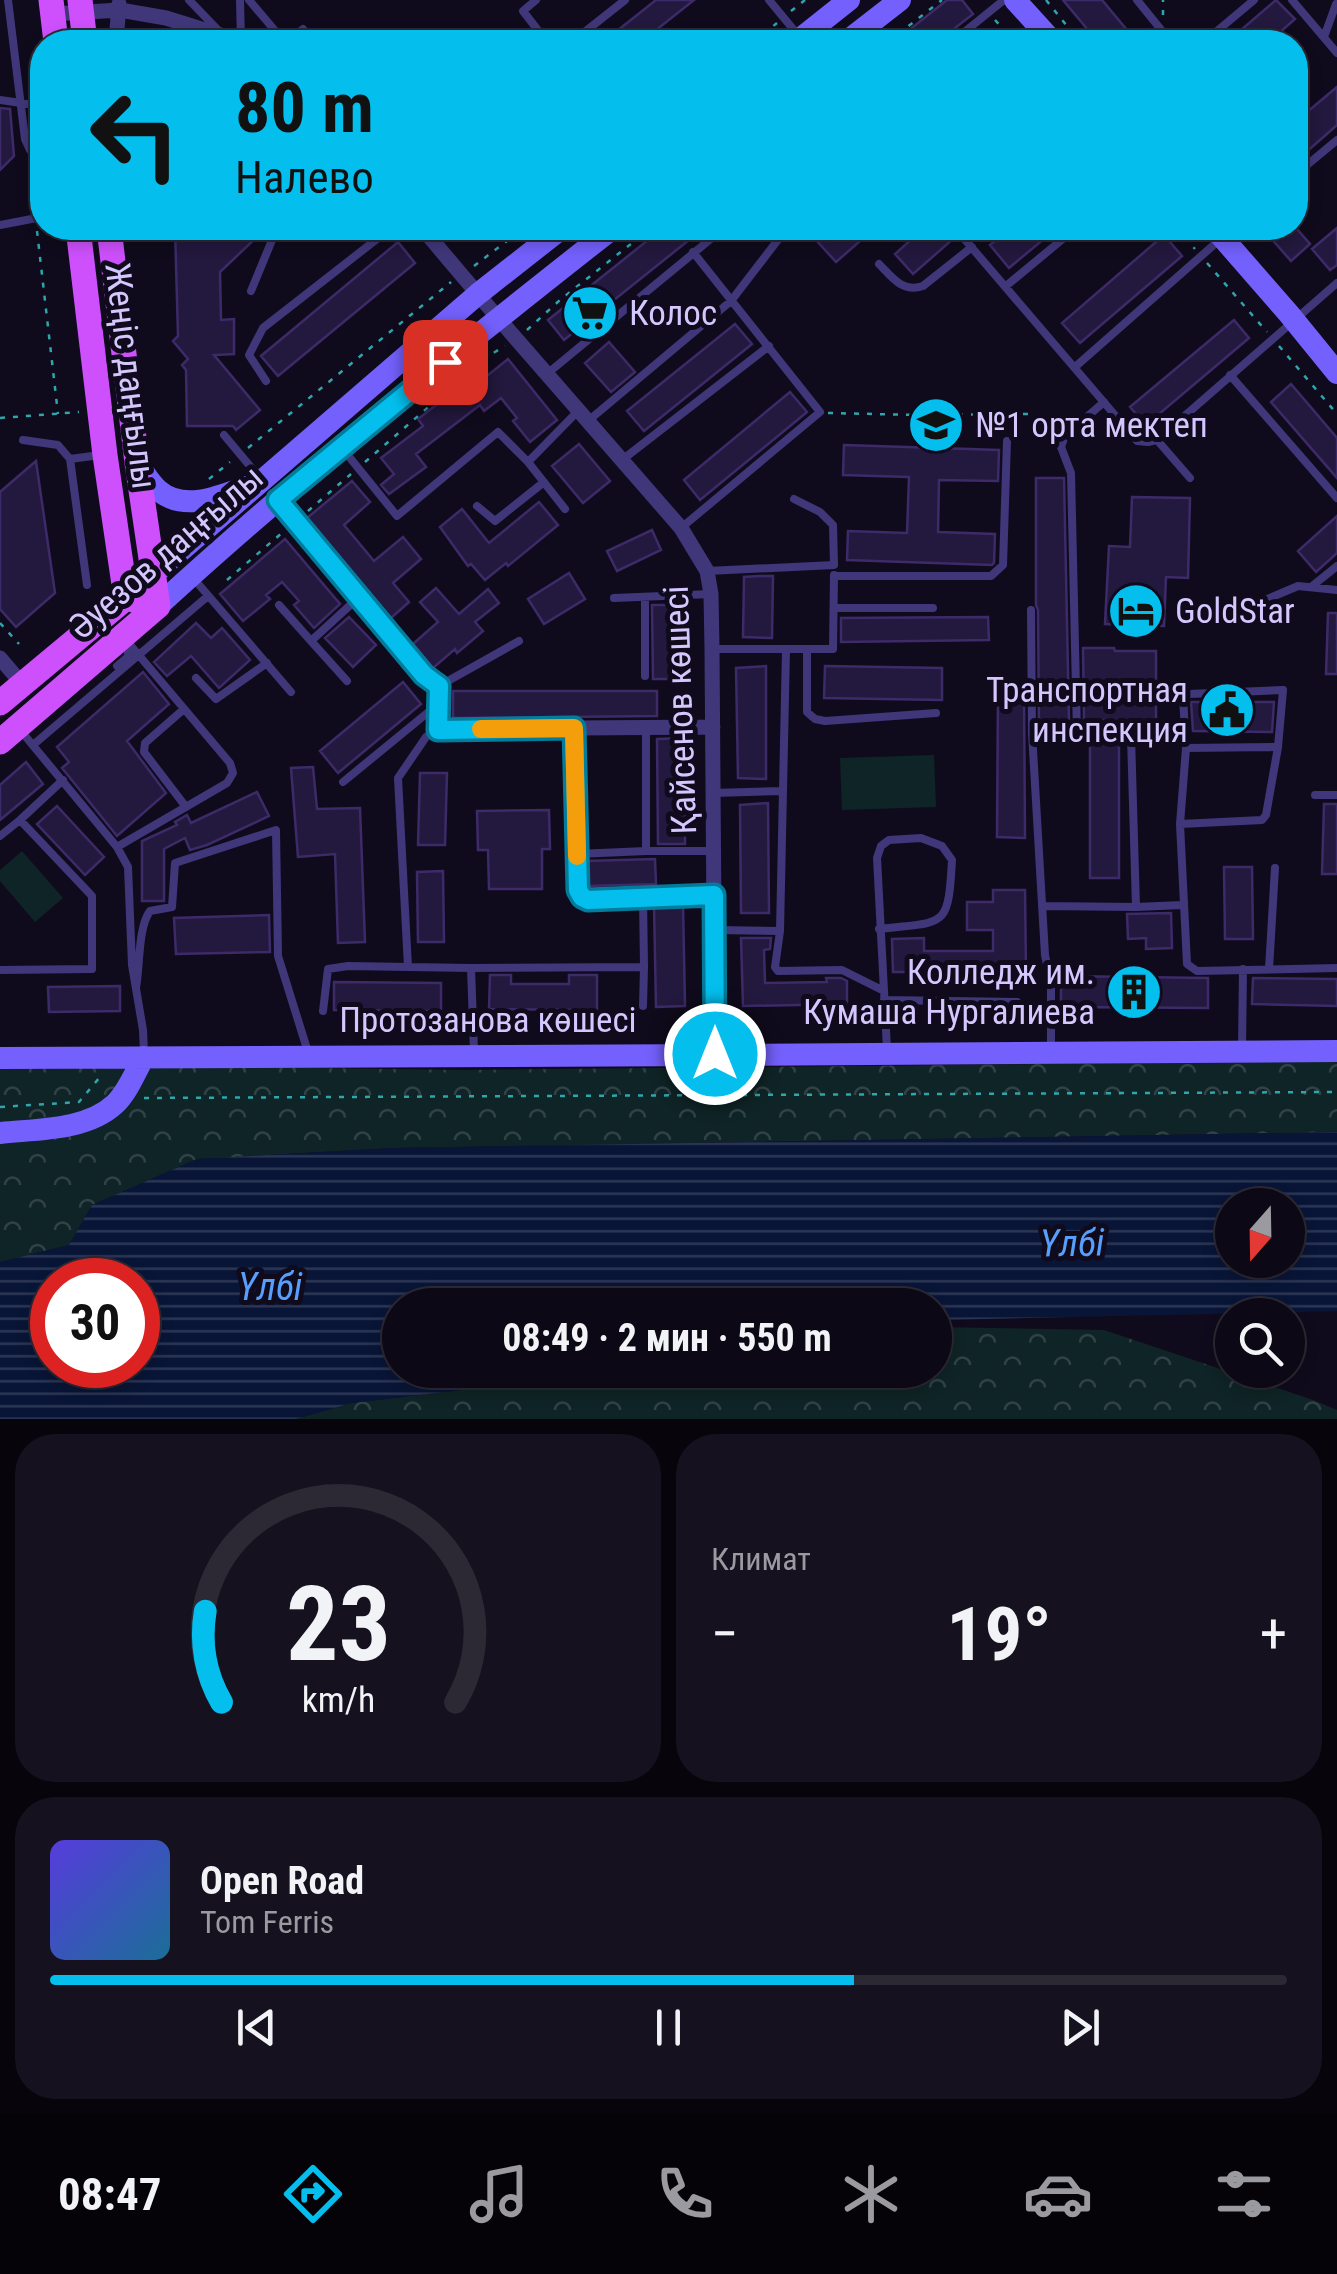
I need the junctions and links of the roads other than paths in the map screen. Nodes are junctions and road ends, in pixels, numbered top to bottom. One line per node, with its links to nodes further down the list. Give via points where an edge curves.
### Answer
1 (8, 0): 36 (lane)
2 (189, 0): 21 (lane)
3 (240, 0): 22 (lane)
4 (249, 0): 23 (lane)
5 (536, 0): 24 (lane, via 522,12)
6 (625, 0): 25 (lane)
7 (768, 0): 26 (lane)
8 (849, 0): 27 (main road)
9 (900, 0): 28 (main road)
10 (1004, 0): 29 (lane)
11 (1015, 0): 30 (main road)
12 (1137, 0): 31 (lane)
13 (1254, 0): 32 (lane)
14 (1293, 1): 33 (lane)
15 (1336, 4): 33 (lane)
16 (119, 5): 17 (street); 19 (street); 20 (street)
17 (80, 6): 18 (street)
18 (52, 7)
19 (117, 30)
20 (204, 30)
21 (213, 30)
22 (241, 30)
23 (274, 30)
24 (537, 30)
25 (587, 30)
26 (791, 30)
27 (813, 30)
28 (861, 30)
29 (966, 30)
30 (1039, 30)
31 (1161, 30)
32 (1218, 30)
33 (1324, 37): 34 (lane)
34 (1336, 51)
35 (0, 100): 36 (lane)
36 (22, 103): 37 (lane); 39 (lane)
37 (30, 104)
38 (1337, 140): 40 (lane)
39 (30, 150)
40 (1308, 164)
41 (30, 219): 42 (lane)
42 (0, 224)
43 (79, 240): 80 (main road, Жеңіс даңғылы)
44 (111, 240): 84 (main road, Жеңіс даңғылы)
45 (272, 240): 61 (lane)
46 (376, 240): 71 (lane, via 262,328 248,355)
47 (432, 240): 62 (street, Қайсенов көшесі)
48 (539, 240): 62 (main road, Әуезов даңғылы)
49 (597, 240): 64 (main road, Әуезов даңғылы)
50 (708, 240): 57 (lane)
51 (778, 240): 63 (lane)
52 (966, 240): 56 (lane)
53 (1062, 240): 60 (lane)
54 (1215, 240): 67 (lane)
55 (1230, 240): 65 (main road)
56 (972, 247): 58 (lane, via 913,290); 60 (lane)
57 (693, 252): 63 (lane); 68 (lane)
58 (879, 264)
59 (1337, 284): 65 (lane)
60 (1006, 286): 67 (lane)
61 (251, 291)
62 (478, 294): 64 (street, Қайсенов көшесі); 75 (main road, Әуезов даңғылы)
63 (731, 301): 66 (lane); 73 (lane)
64 (498, 318): 68 (street, Қайсенов көшесі); 79 (main road, Әуезов даңғылы)
65 (1294, 320): 69 (main road); 70 (lane)
66 (768, 346): 82 (lane); 93 (lane, via 820,412)
67 (1074, 367): 72 (lane)
68 (548, 373): 73 (street, Қайсенов көшесі)
69 (1337, 373)
70 (1230, 375): 77 (lane); 88 (lane)
71 (266, 381)
72 (1104, 402): 77 (lane, via 1137,441); 138 (lane, via 1065,436 1061,448 1071,473)
73 (584, 415): 82 (street, Қайсенов көшесі); 83 (lane)
74 (224, 434): 86 (lane)
75 (310, 439): 79 (main road); 86 (main road, Әуезов даңғылы)
76 (23, 440): 81 (lane, via 58,445)
77 (1157, 440): 85 (lane)
78 (1008, 441): 99 (lane, via 1003,564 991,576)
79 (334, 453): 83 (lane, via 358,468 396,516 498,432); 90 (main road, Әуезов даңғылы)
80 (105, 455): 81 (lane); 106 (main road, Жеңіс даңғылы)
81 (70, 459): 100 (lane)
82 (622, 460): 93 (street, Қайсенов көшесі)
83 (528, 462): 87 (lane)
84 (137, 463): 86 (main road, via 156,489 184,500 214,499); 97 (main road, Жеңіс даңғылы)
85 (1190, 478)
86 (262, 481): 90 (street); 97 (main road, Әуезов даңғылы)
87 (544, 482): 91 (lane, via 495,521); 92 (lane)
88 (1337, 498)
89 (794, 499): 94 (lane, via 833,525)
90 (278, 500): 98 (main road, Әуезов даңғылы); 107 (street)
91 (478, 506)
92 (565, 509)
93 (681, 528): 96 (street, Қайсенов көшесі)
94 (834, 565): 96 (lane); 99 (lane)
95 (1337, 566): 101 (lane)
96 (707, 571): 103 (street, Қайсенов көшесі)
97 (154, 575): 106 (main road, Әуезов даңғылы); 110 (main road, Жеңіс даңғылы)
98 (191, 576): 104 (lane); 110 (main road, Әуезов даңғылы)
99 (834, 576): 112 (lane)
100 (87, 585)
101 (1311, 587): 102 (lane); 111 (lane, via 1251,606)
102 (1337, 590)
103 (711, 594): 105 (lane); 118 (street, Қайсенов көшесі)
104 (208, 596): 117 (lane); 122 (lane)
105 (645, 596): 108 (lane); 123 (lane)
106 (126, 598): 110 (main road); 126 (main road, Әуезов даңғылы)
107 (358, 598): 115 (lane); 127 (street)
108 (614, 598)
109 (279, 604): 115 (lane)
110 (158, 606): 117 (main road, Әуезов даңғылы)
111 (1178, 607)
112 (834, 608): 113 (lane); 120 (lane, via 833,649)
113 (933, 608)
114 (1031, 610): 137 (lane)
115 (311, 641): 125 (lane)
116 (519, 641): 127 (lane)
117 (130, 646): 131 (lane); 139 (lane); 139 (main road, Әуезов даңғылы, via 75,678)
118 (712, 649): 119 (lane); 134 (street, Қайсенов көшесі)
119 (786, 649): 120 (lane); 144 (lane)
120 (807, 649): 132 (lane, via 808,712 814,719)
121 (0, 658): 126 (street)
122 (266, 663): 124 (lane, via 216,698); 128 (lane)
123 (645, 676)
124 (196, 678)
125 (347, 681)
126 (23, 685): 130 (main road, Әуезов даңғылы)
127 (439, 686): 129 (street)
128 (291, 692)
129 (439, 703): 136 (street); 143 (lane)
130 (0, 704)
131 (184, 709): 148 (lane, via 144,752); 148 (lane, via 233,773)
132 (936, 714)
133 (646, 727): 134 (street); 135 (street); 153 (lane)
134 (713, 727): 145 (street, Қайсенов көшесі)
135 (574, 728): 136 (street); 155 (lane)
136 (438, 730): 165 (lane, via 398,778)
137 (1032, 733): 138 (lane); 160 (lane)
138 (1078, 733): 161 (lane, via 1132,736)
139 (17, 738): 142 (lane)
140 (1278, 747): 141 (lane); 141 (lane, via 1282,690 1183,697); 150 (lane, via 1262,820)
141 (1186, 748): 150 (lane)
142 (63, 780): 149 (lane); 152 (lane)
143 (344, 782)
144 (783, 791): 145 (lane); 164 (lane)
145 (713, 794): 154 (street, Қайсенов көшесі)
146 (1315, 795): 147 (lane)
147 (1337, 795)
148 (186, 807): 152 (lane)
149 (20, 820): 151 (lane); 170 (lane, via 92,896 92,969)
150 (1180, 824): 159 (lane)
151 (0, 836)
152 (117, 848): 172 (lane, via 128,868)
153 (646, 851): 154 (lane); 155 (lane)
154 (714, 851): 157 (street, Қайсенов көшесі)
155 (577, 854): 158 (lane, via 582,897)
156 (1275, 868): 169 (lane)
157 (714, 895): 158 (lane); 163 (street, Қайсенов көшесі)
158 (642, 898): 166 (lane)
159 (1182, 905): 161 (lane); 171 (lane, via 1187,964)
160 (1042, 906): 161 (lane); 182 (lane)
161 (1136, 907)
162 (879, 929): 162 (lane, via 881,846 921,838 942,846 952,860 945,914 933,923); 173 (lane)
163 (715, 930): 164 (lane); 179 (street, Қайсенов көшесі)
164 (780, 931): 173 (lane, via 778,971 842,970)
165 (408, 967): 167 (lane); 176 (lane, via 328,969)
166 (644, 967): 167 (lane); 175 (lane)
167 (471, 968): 180 (lane)
168 (1337, 968): 169 (lane)
169 (1269, 969): 171 (lane)
170 (0, 970)
171 (1244, 970): 178 (lane)
172 (136, 988): 183 (lane, via 142,921 150,911 172,907 175,862 276,830 278,956); 184 (lane)
173 (884, 996): 174 (lane); 181 (lane)
174 (1017, 1002)
175 (643, 1006)
176 (324, 1011)
177 (1337, 1051): 178 (main road, Протозанова көшесі)
178 (1242, 1052): 182 (main road, Протозанова көшесі)
179 (715, 1054): 180 (main road, Протозанова көшесі); 181 (main road, Протозанова көшесі)
180 (474, 1055): 183 (main road, Протозанова көшесі)
181 (888, 1055): 182 (main road, Протозанова көшесі)
182 (1051, 1055)
183 (309, 1056): 184 (main road, Протозанова көшесі)
184 (144, 1057): 185 (main road, Протозанова көшесі); 186 (main road, via 116,1103 101,1114)
185 (0, 1058)
186 (0, 1133)

